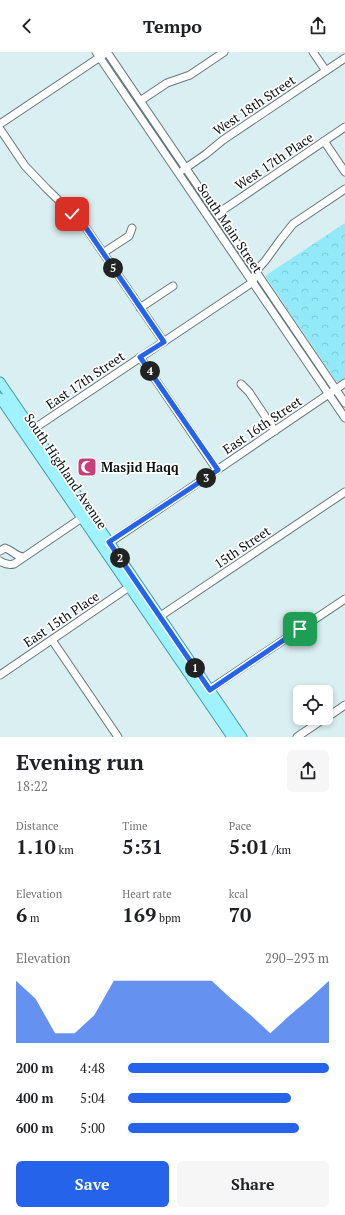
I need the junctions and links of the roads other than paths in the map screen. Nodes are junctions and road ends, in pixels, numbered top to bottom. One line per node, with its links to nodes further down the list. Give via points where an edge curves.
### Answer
1 (107, 52): 4 (street); 7 (street, South Main Street)
2 (224, 52): 7 (street, via 190,75 167,83)
3 (313, 52): 6 (street)
4 (98, 55): 8 (street); 14 (street, South Main Street)
5 (345, 58): 6 (street, West 18th Street)
6 (326, 70): 12 (street, West 18th Street)
7 (140, 101): 12 (street, South Main Street)
8 (0, 124)
9 (345, 127): 11 (street, West 17th Place)
10 (0, 130): 18 (street, via 25,166 84,225)
11 (324, 141): 13 (street); 16 (street, West 17th Place)
12 (186, 168): 14 (street, West 18th Street); 16 (street, South Main Street)
13 (345, 172)
14 (178, 173): 19 (street, South Main Street)
15 (345, 189): 19 (street, East 17th Street, via 293,224)
16 (217, 214): 19 (street, South Main Street)
17 (132, 228): 18 (street, via 129,236)
18 (103, 253): 21 (street)
19 (254, 277): 22 (street, East 17th Street); 27 (street, South Main Street); 28 (street, South Main Street)
20 (173, 286): 21 (street)
21 (140, 308): 22 (street)
22 (164, 342): 23 (street, East 17th Street)
23 (140, 357): 33 (street, East 17th Street); 34 (street)
24 (0, 382): 33 (main road, South Highland Avenue)
25 (345, 383): 27 (street, East 16th Street)
26 (241, 384): 32 (street)
27 (336, 389): 28 (street, East 16th Street); 30 (street, South Main Street)
28 (328, 394): 31 (street, South Main Street); 32 (street, East 16th Street)
29 (0, 398): 33 (main road, South Highland Avenue)
30 (345, 403)
31 (345, 418)
32 (275, 431): 34 (street, East 16th Street)
33 (29, 432): 36 (main road, South Highland Avenue)
34 (218, 470): 37 (street, East 16th Street)
35 (345, 492): 43 (street, 15th Street)
36 (86, 515): 37 (main road, South Highland Avenue); 39 (street)
37 (106, 545): 41 (main road, South Highland Avenue)
38 (0, 551): 39 (street, via 8,548 18,557)
39 (24, 557): 40 (street, via 14,564)
40 (0, 560)
41 (133, 585): 43 (main road, South Highland Avenue); 44 (street, East 15th Place)
42 (345, 599): 46 (street)
43 (156, 619): 46 (main road, South Highland Avenue)
44 (52, 640): 45 (street, East 15th Place); 50 (street)
45 (0, 675)
46 (206, 692): 51 (main road, South Highland Avenue); 52 (main road, South Highland Avenue)
47 (345, 705): 48 (street)
48 (333, 713)
49 (315, 725): 53 (street)
50 (118, 737)
51 (232, 737)
52 (242, 737)
53 (297, 737)

